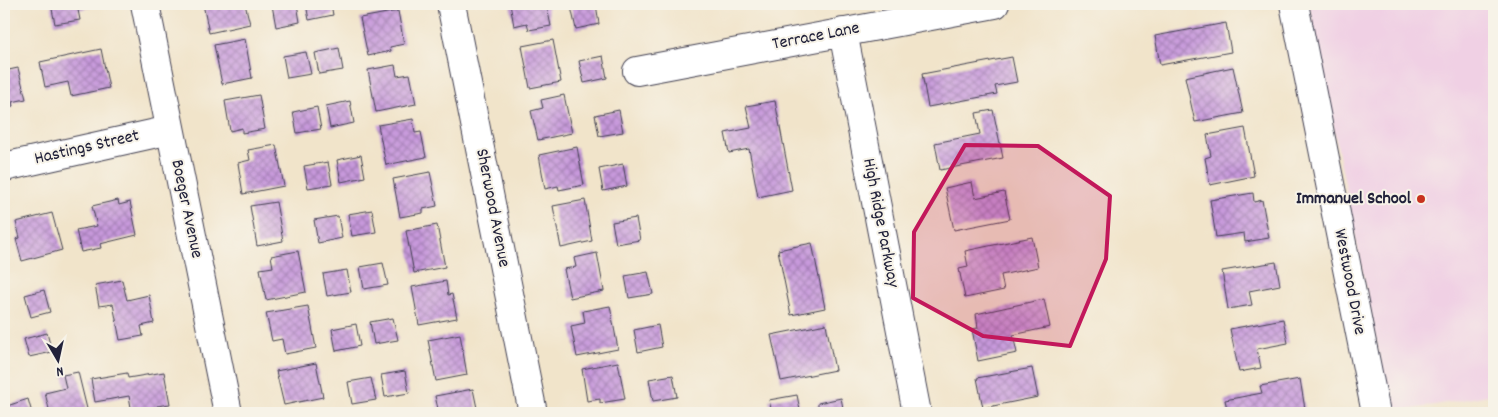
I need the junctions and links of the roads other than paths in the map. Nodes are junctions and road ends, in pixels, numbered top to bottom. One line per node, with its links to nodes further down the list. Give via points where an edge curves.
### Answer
1 (146, 4): 7 (street, Boeger Avenue)
2 (451, 4): 10 (street, Sherwood Avenue)
3 (995, 4): 5 (street, Terrace Lane)
4 (1294, 4): 12 (street, Westwood Drive)
5 (843, 32): 6 (street, Terrace Lane); 11 (street, High Ridge Parkway)
6 (637, 71)
7 (170, 130): 8 (street, Hastings Street); 9 (street, Boeger Avenue)
8 (4, 167)
9 (228, 413)
10 (533, 413)
11 (917, 413)
12 (1376, 413)

